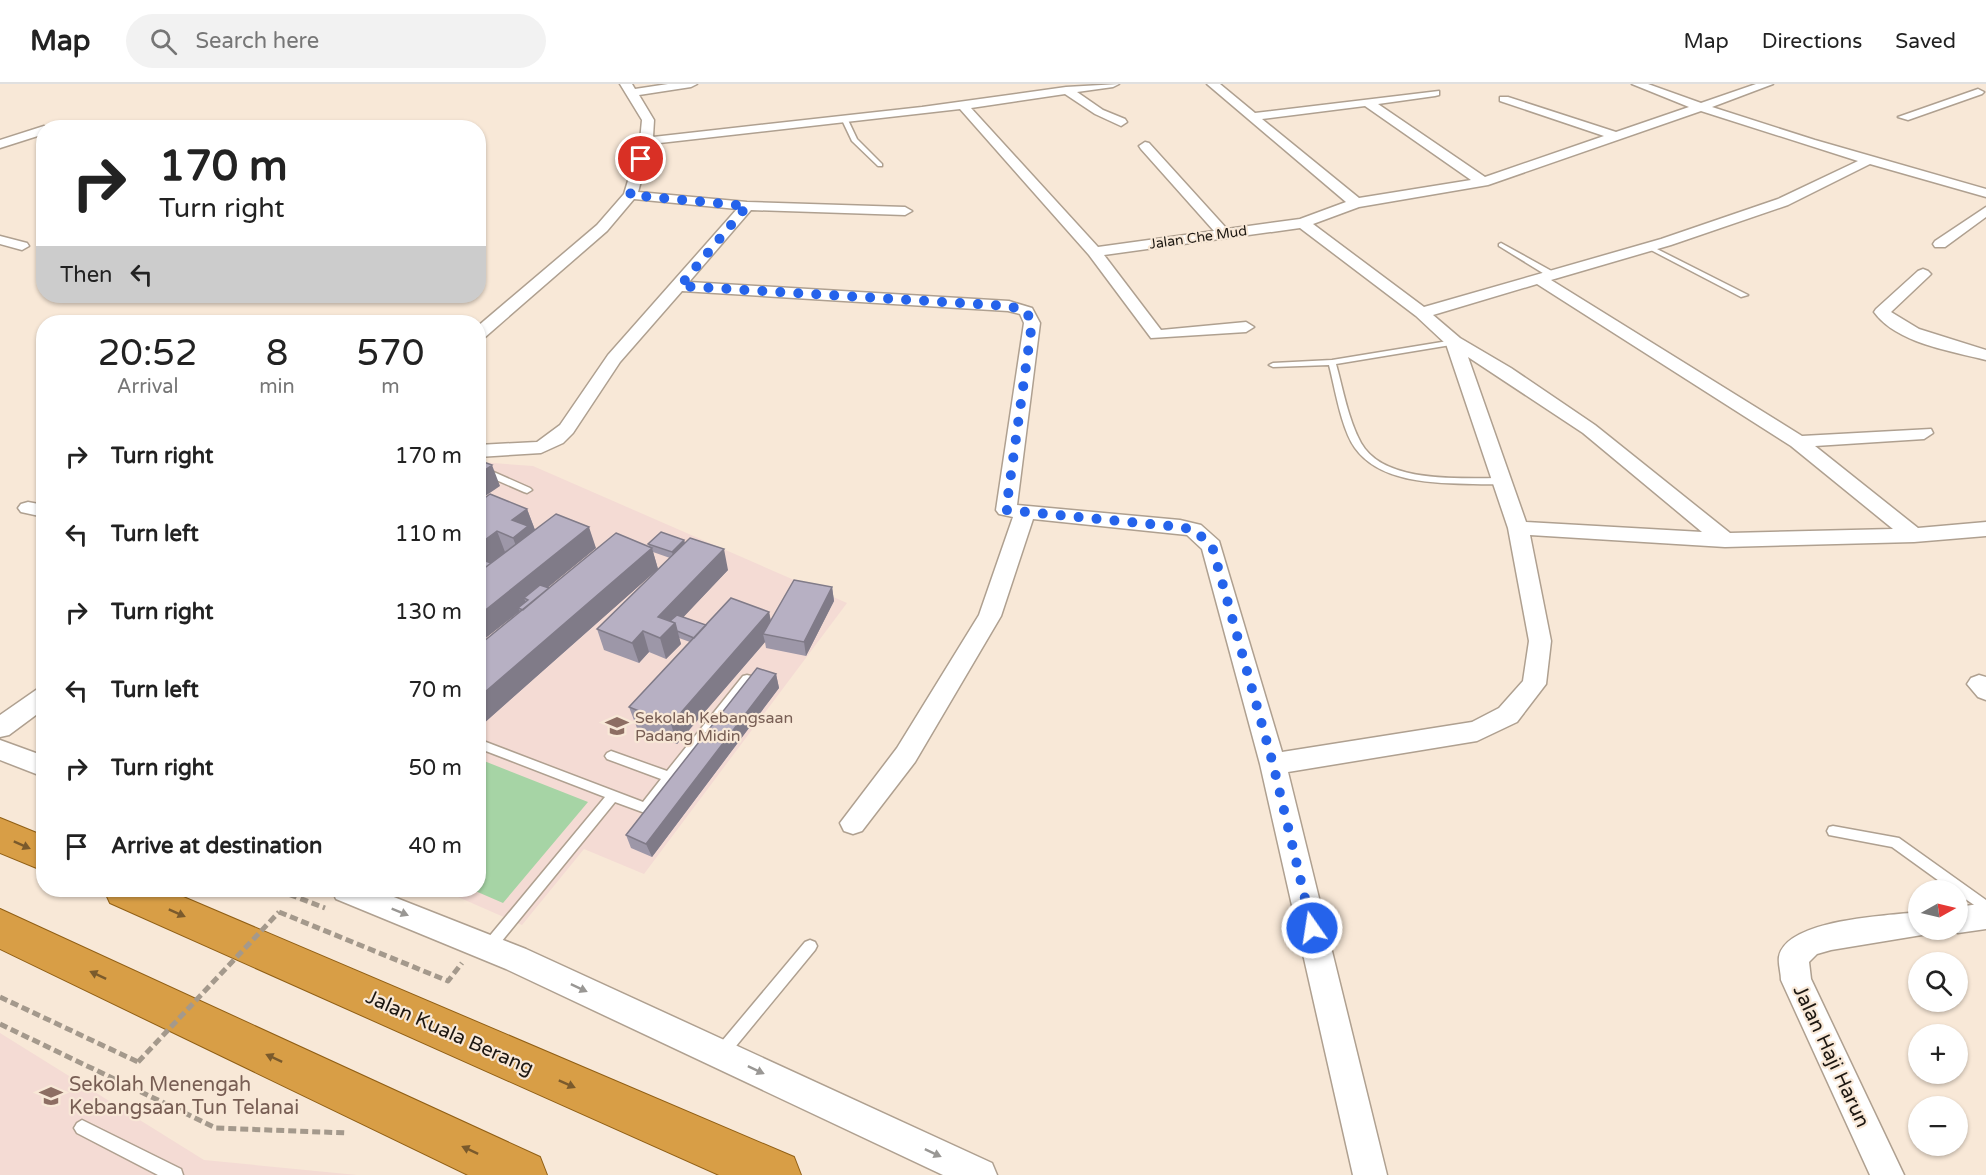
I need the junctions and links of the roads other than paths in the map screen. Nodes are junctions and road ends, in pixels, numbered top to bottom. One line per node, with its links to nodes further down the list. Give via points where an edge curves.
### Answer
1 (691, 84): 7 (street)
2 (1113, 84): 8 (street)
3 (1213, 84): 15 (street)
4 (1638, 84): 14 (street)
5 (1767, 84): 14 (street, Jalan Che Mud)
6 (1959, 87): 10 (street)
7 (628, 88): 21 (street, via 648,120)
8 (1066, 90): 13 (street); 18 (street)
9 (1435, 93): 12 (street)
10 (1982, 93): 16 (street)
11 (1504, 99): 20 (street)
12 (1367, 102): 15 (street); 26 (street)
13 (963, 106): 17 (street); 40 (street)
14 (1702, 108): 20 (street, Jalan Che Mud); 24 (street)
15 (1251, 117): 29 (street)
16 (1904, 117)
17 (845, 120): 21 (street); 25 (lane, via 854,140)
18 (1121, 122)
19 (36, 132): 22 (street)
20 (1618, 137): 26 (street, Jalan Che Mud)
21 (646, 141): 28 (street)
22 (0, 144)
23 (1145, 146): 34 (street)
24 (1869, 160): 27 (street); 39 (street, via 1783,202)
25 (880, 165)
26 (1483, 182): 29 (street, Jalan Che Mud)
27 (1986, 193)
28 (630, 195): 30 (street); 47 (street, via 602,228)
29 (1356, 203): 33 (street, Jalan Che Mud)
30 (747, 206): 31 (street); 43 (street)
31 (905, 211)
32 (1986, 211): 37 (street)
33 (1303, 223): 34 (street, Jalan Che Mud); 45 (street)
34 (1223, 233): 40 (street, Jalan Che Mud)
35 (0, 240): 38 (street)
36 (1501, 244): 42 (lane)
37 (1940, 244)
38 (22, 246)
39 (1649, 247): 42 (street); 44 (lane)
40 (1094, 252): 46 (street, via 1156,335)
41 (1923, 274): 49 (street, via 1882,312 1885,318 1899,327)
42 (1547, 278): 45 (street); 53 (street)
43 (680, 286): 54 (street, via 614,359 567,429 556,439 541,447); 58 (street, via 1009,306 1026,311 1032,323 1006,510)
44 (1744, 295)
45 (1422, 313): 48 (street)
46 (1246, 327)
47 (486, 328)
48 (1454, 342): 50 (lane); 56 (street); 62 (street, via 1589,429)
49 (1986, 355)
50 (1332, 362): 51 (lane); 56 (lane, via 1358,446 1370,458 1387,468 1432,480)
51 (1273, 365)
52 (1924, 433): 53 (street)
53 (1798, 442): 61 (street)
54 (486, 450)
55 (486, 472): 57 (lane)
56 (1502, 481): 59 (street)
57 (527, 490)
58 (1025, 512): 70 (street, via 1180,527 1207,539); 73 (street, via 990,616 906,754)
59 (1518, 528): 62 (street); 70 (street, via 1540,641 1534,684 1508,715 1477,731)
60 (1986, 529): 61 (street)
61 (1914, 535): 62 (street)
62 (1725, 540)
63 (747, 679): 71 (lane)
64 (36, 702): 65 (street)
65 (0, 728)
66 (486, 746): 72 (lane)
67 (0, 750): 69 (street)
68 (611, 756): 71 (lane)
69 (36, 764)
70 (1273, 764): 92 (street)
71 (669, 777): 72 (lane, via 645,808)
72 (613, 796): 85 (lane)
73 (854, 823)
74 (1833, 831): 79 (lane, via 1894,842)
75 (0, 835): 76 (highway, one-way to 76)
76 (36, 851)
77 (140, 897): 90 (highway, Jalan Kuala Berang, one-way to 90)
78 (339, 900): 85 (street, one-way to 85)
79 (1986, 907)
80 (1986, 916): 81 (street)
81 (1968, 919)
82 (1908, 926): 93 (street, Jalan Haji Harun, via 1808,943 1794,957 1796,980)
83 (0, 928): 89 (highway, one-way to 83)
84 (810, 946): 86 (lane)
85 (488, 948): 86 (street, one-way to 86)
86 (721, 1054): 91 (street, one-way to 91)
87 (82, 1128): 88 (lane)
88 (175, 1175)
89 (522, 1175)
90 (776, 1175)
91 (980, 1175)
92 (1370, 1175)
93 (1887, 1175)

